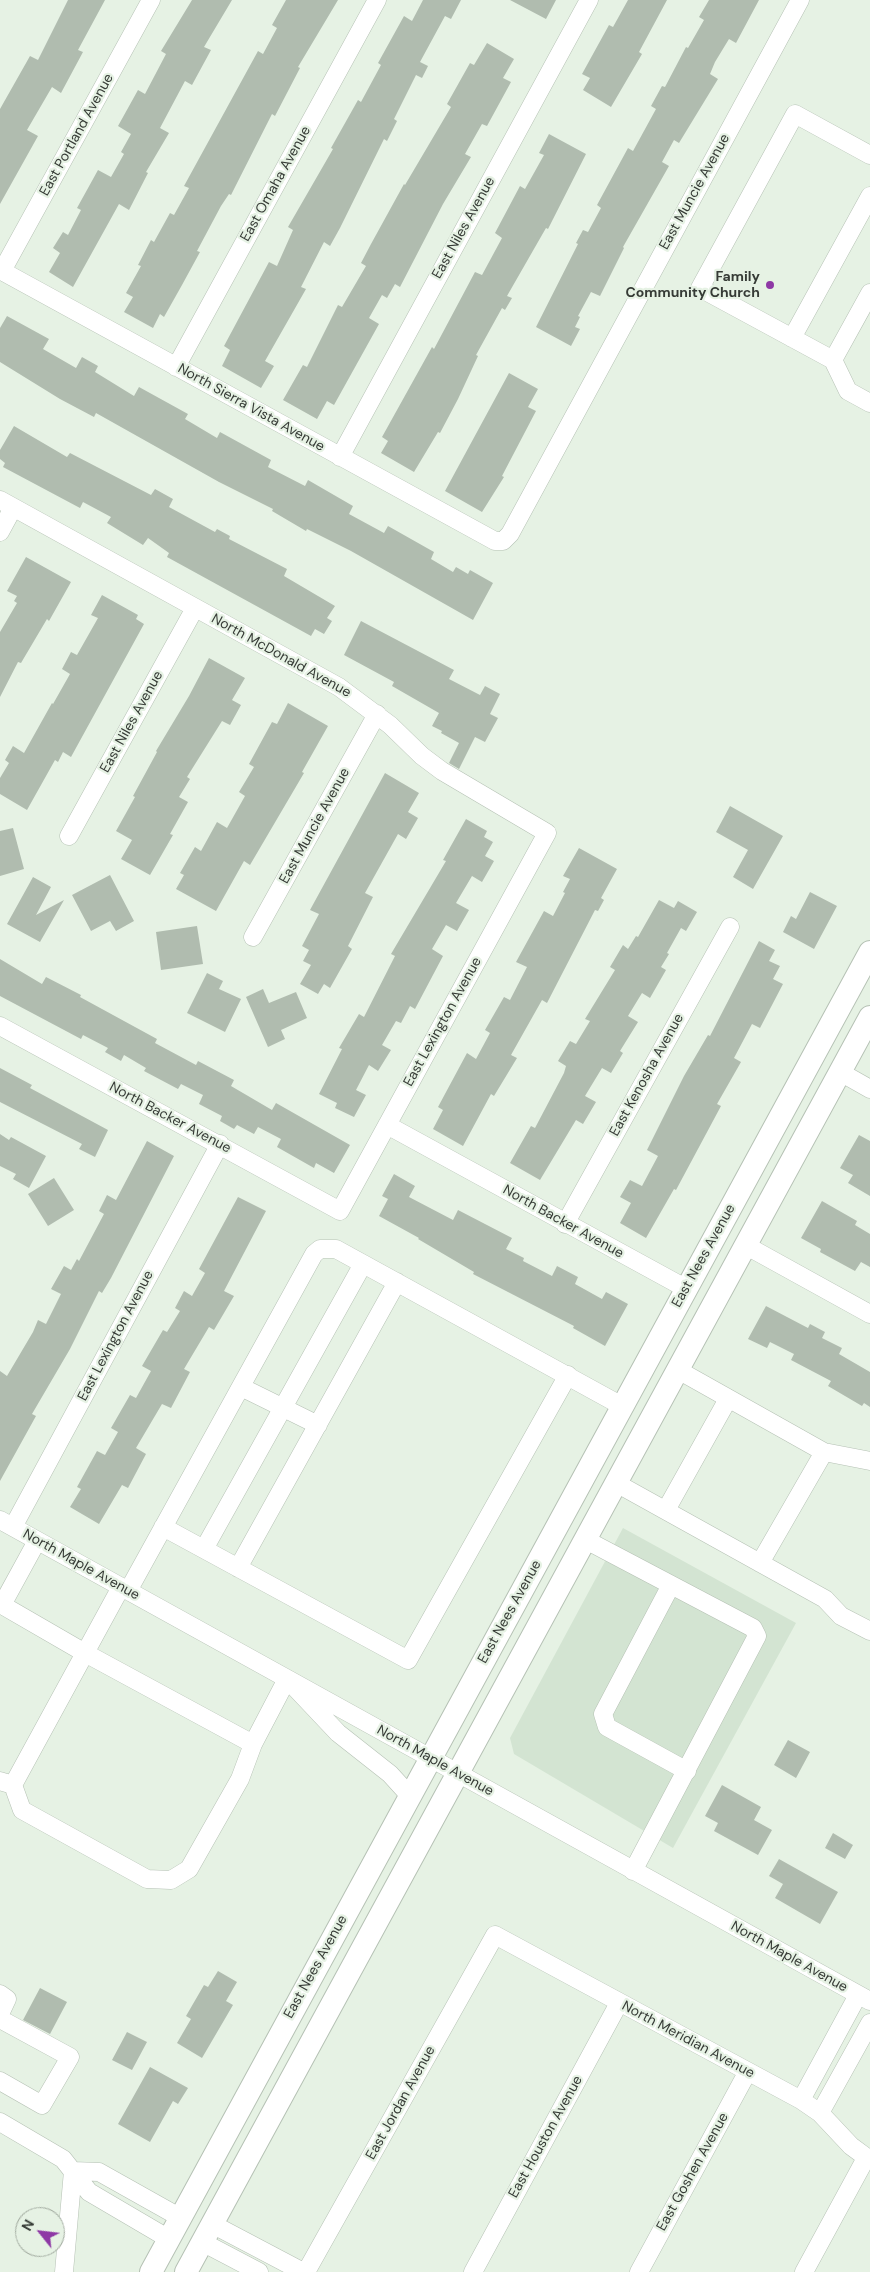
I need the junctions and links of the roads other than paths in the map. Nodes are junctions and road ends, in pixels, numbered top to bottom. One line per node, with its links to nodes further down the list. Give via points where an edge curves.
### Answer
1 (151, 0): 7 (street, East Portland Avenue)
2 (377, 0): 11 (street, East Omaha Avenue)
3 (589, 0): 13 (street, East Niles Avenue)
4 (800, 0): 16 (street, East Muncie Avenue)
5 (870, 155): 9 (street, via 796,114 700,288)
6 (870, 196): 9 (street)
7 (1, 270): 11 (street, North Sierra Vista Avenue)
8 (870, 293): 10 (street)
9 (792, 338): 10 (street)
10 (833, 360): 12 (street, via 848,391)
11 (176, 367): 13 (street, North Sierra Vista Avenue)
12 (870, 403)
13 (340, 457): 16 (street, North Sierra Vista Avenue, via 495,541)
14 (7, 504): 15 (street); 17 (street, North McDonald Avenue)
15 (0, 532)
16 (503, 542)
17 (195, 608): 18 (street, North McDonald Avenue, via 339,687); 20 (street, East Niles Avenue)
18 (376, 714): 19 (street, North McDonald Avenue, via 442,771); 22 (street, East Muncie Avenue)
19 (547, 834): 28 (street, East Lexington Avenue)
20 (69, 836)
21 (730, 927): 31 (street, East Kenosha Avenue)
22 (254, 937)
23 (870, 952): 35 (main road, East Nees Avenue)
24 (870, 1017): 26 (main road)
25 (0, 1026): 29 (street, North Backer Avenue)
26 (840, 1072): 27 (street); 32 (main road)
27 (870, 1089)
28 (387, 1125): 30 (street, East Lexington Avenue); 31 (street, North Backer Avenue)
29 (220, 1144): 30 (street, North Backer Avenue); 48 (street, East Lexington Avenue)
30 (340, 1211)
31 (565, 1224): 35 (street, North Backer Avenue)
32 (745, 1245): 36 (street); 37 (main road)
33 (363, 1264): 34 (street); 39 (street, via 333,1248 317,1250); 42 (street)
34 (397, 1282): 38 (street); 43 (street)
35 (686, 1289): 37 (main road, via 692,1306 672,1349); 41 (main road, East Nees Avenue)
36 (870, 1314)
37 (678, 1370): 40 (street); 46 (main road)
38 (568, 1376): 41 (street); 54 (street, via 408,1660)
39 (241, 1386): 42 (street); 49 (street)
40 (728, 1399): 44 (street); 47 (street)
41 (622, 1406): 62 (main road, East Nees Avenue)
42 (283, 1407): 43 (street); 52 (street)
43 (318, 1425): 54 (street)
44 (824, 1452): 45 (street); 53 (street)
45 (870, 1461)
46 (616, 1483): 47 (street); 50 (main road)
47 (666, 1510): 53 (street)
48 (6, 1524): 51 (street, North Maple Avenue)
49 (163, 1527): 52 (street); 56 (street)
50 (586, 1540): 55 (street); 64 (main road)
51 (38, 1541): 56 (street, North Maple Avenue); 57 (street)
52 (204, 1549): 54 (street)
53 (760, 1563): 58 (street, via 824,1599 841,1616)
54 (238, 1568)
55 (672, 1584): 63 (street, via 603,1714 607,1727); 63 (street, via 753,1628 757,1636)
56 (124, 1589): 59 (street); 60 (street, North Maple Avenue)
57 (1, 1606): 59 (street)
58 (870, 1631)
59 (85, 1653): 61 (street); 65 (street)
60 (287, 1679): 61 (street); 62 (street, North Maple Avenue); 66 (street, via 338,1733 390,1774)
61 (253, 1744): 65 (street, via 240,1779 189,1869 171,1880 147,1879 22,1810)
62 (431, 1758): 64 (street, North Maple Avenue); 66 (main road, East Nees Avenue)
63 (687, 1771): 67 (street)
64 (457, 1773): 67 (street, North Maple Avenue); 84 (main road)
65 (6, 1783)
66 (410, 1796): 75 (main road, East Nees Avenue)
67 (633, 1871): 70 (street, North Maple Avenue)
68 (495, 1935): 71 (street, North Meridian Avenue); 92 (street, East Jordan Avenue)
69 (0, 1994): 72 (street, via 8,1999)
70 (864, 1998): 78 (street)
71 (619, 2003): 76 (street, North Meridian Avenue); 93 (street, East Houston Avenue)
72 (0, 2014)
73 (0, 2019): 77 (street, via 70,2057 42,2105)
74 (870, 2023): 79 (street)
75 (283, 2029): 83 (main road, East Nees Avenue); 84 (main road, via 260,2104 199,2217 196,2226)
76 (747, 2072): 78 (street, North Meridian Avenue); 94 (street, East Goshen Avenue)
77 (0, 2082)
78 (801, 2100): 79 (street, North Meridian Avenue)
79 (820, 2113): 81 (street, North Meridian Avenue)
80 (0, 2122): 82 (street, via 64,2159)
81 (868, 2159): 95 (street)
82 (73, 2171): 83 (street, via 99,2172); 85 (street, via 89,2192); 86 (street)
83 (181, 2218): 85 (main road, East Nees Avenue); 88 (main road, via 182,2248)
84 (207, 2233): 89 (main road); 90 (street); 91 (street)
85 (169, 2239): 87 (main road, East Nees Avenue)
86 (64, 2272)
87 (151, 2272)
88 (169, 2272)
89 (186, 2272)
90 (259, 2272)
91 (303, 2272)
92 (306, 2272)
93 (473, 2272)
94 (639, 2272)
95 (804, 2272)

